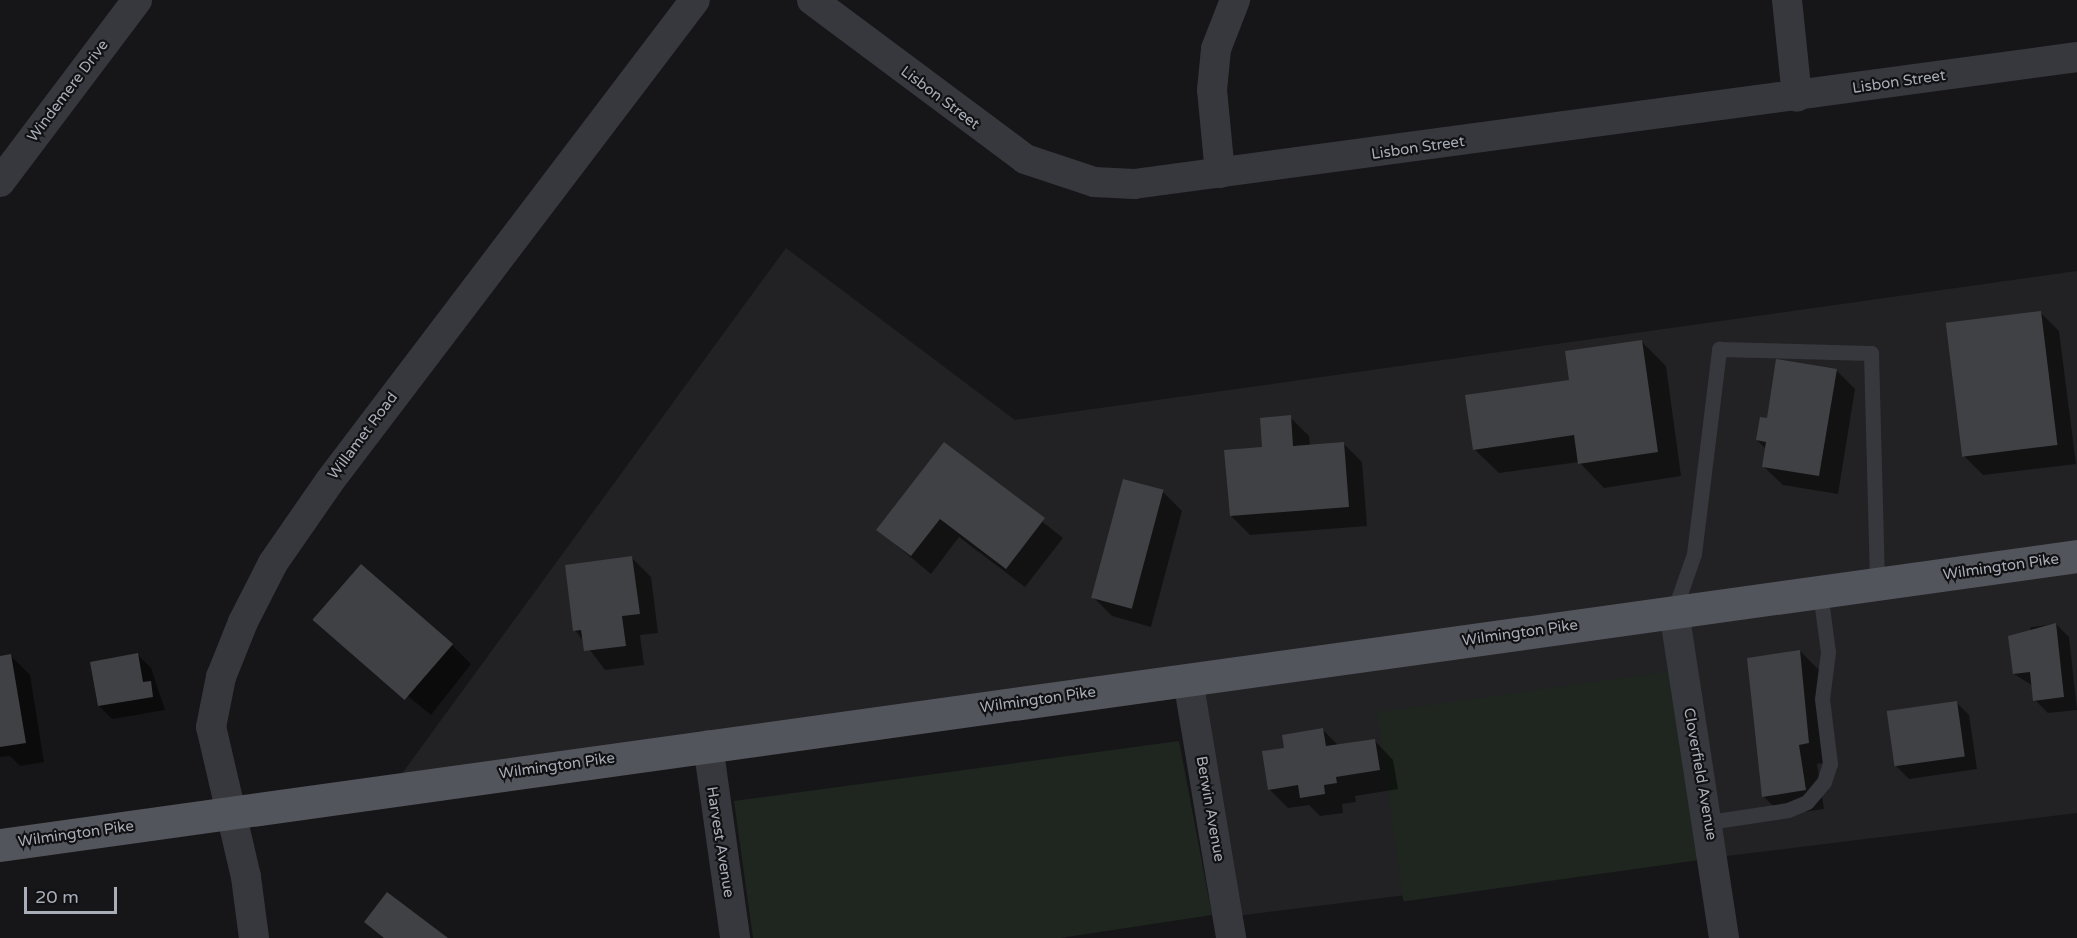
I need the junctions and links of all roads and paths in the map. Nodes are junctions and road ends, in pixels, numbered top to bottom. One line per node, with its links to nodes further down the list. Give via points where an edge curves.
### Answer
1 (137, 0): 9 (street, Windemere Drive)
2 (695, 0): 16 (street, Willamet Road, via 329,482 273,563 221,677 211,727)
3 (812, 0): 8 (street, Lisbon Street, via 991,136 1058,174 1134,184)
4 (1235, 0): 8 (street, via 1216,49 1212,90)
5 (1787, 0): 7 (street)
6 (2077, 57): 7 (street, Lisbon Street)
7 (1797, 96): 8 (street, Lisbon Street)
8 (1220, 173)
9 (0, 182)
10 (2077, 556): 11 (main road, Wilmington Pike)
11 (1877, 584): 12 (main road, Wilmington Pike); 13 (lane, via 1871,353 1719,349 1694,554)
12 (1820, 591): 13 (main road, Wilmington Pike); 17 (lane, via 1828,651 1822,699 1830,764 1824,782 1807,802 1788,810)
13 (1674, 611): 14 (main road, Wilmington Pike); 17 (street, Cloverfield Avenue)
14 (1188, 680): 15 (main road, Wilmington Pike); 21 (street, Berwin Avenue)
15 (708, 745): 16 (main road, Wilmington Pike); 20 (street, Harvest Avenue)
16 (230, 813): 18 (main road, Wilmington Pike); 19 (street, Willamet Road)
17 (1708, 822): 22 (street, Cloverfield Avenue)
18 (0, 845)
19 (254, 938)
20 (735, 938)
21 (1231, 938)
22 (1724, 938)

